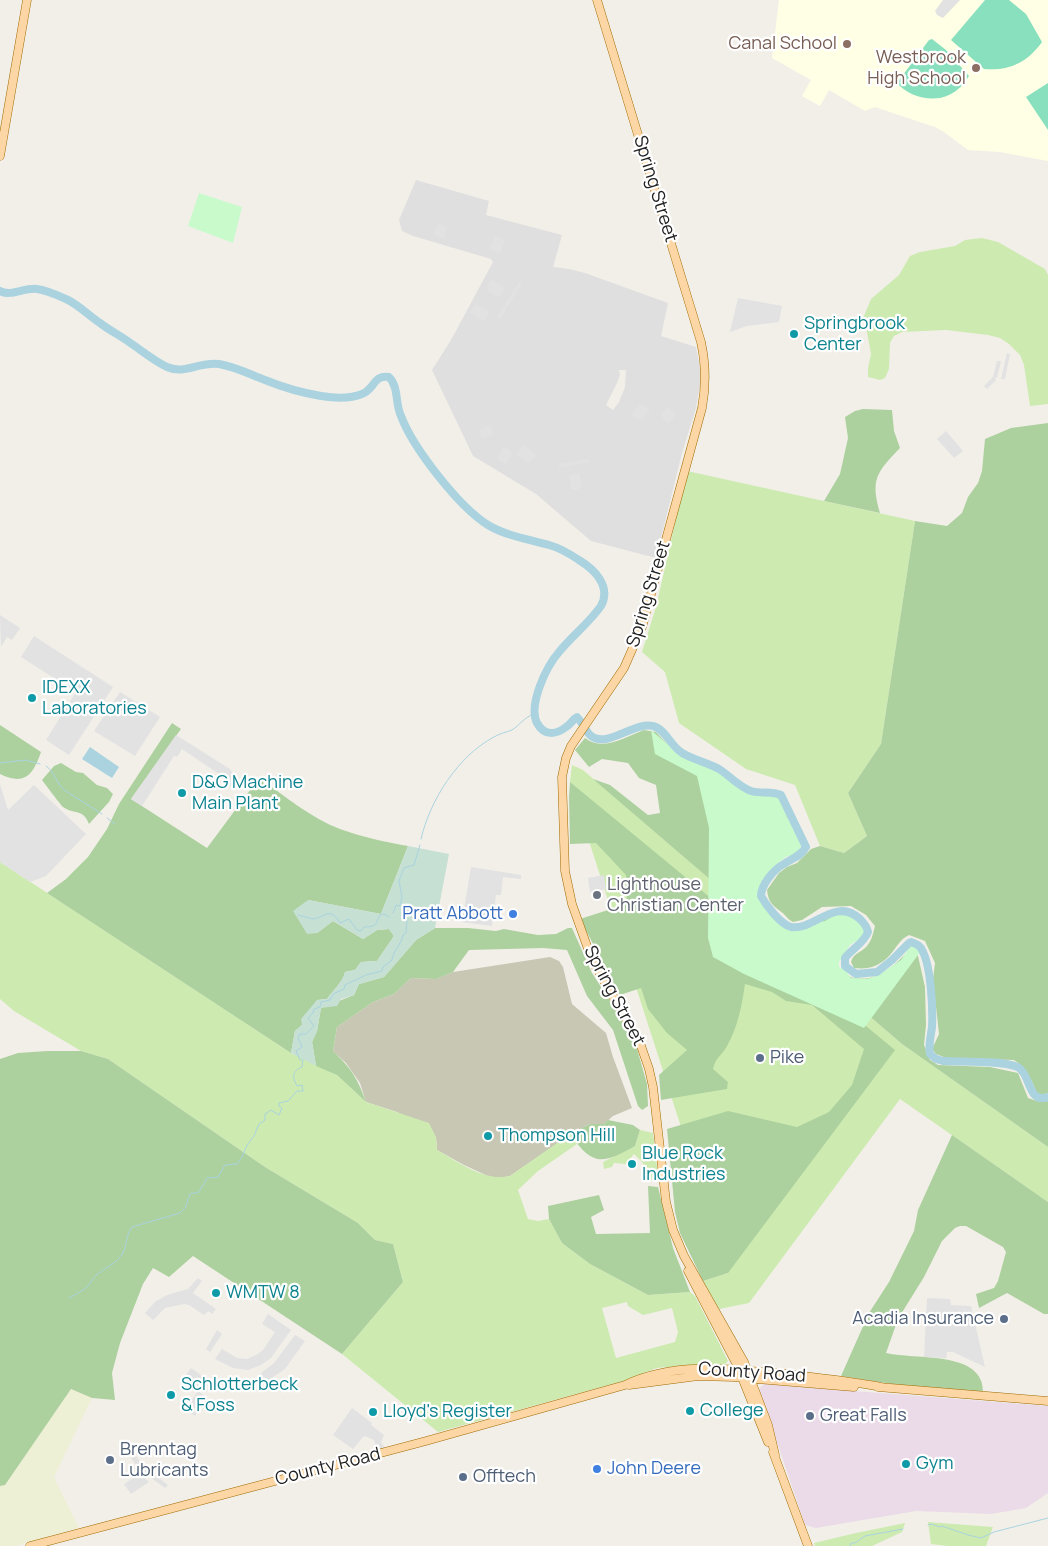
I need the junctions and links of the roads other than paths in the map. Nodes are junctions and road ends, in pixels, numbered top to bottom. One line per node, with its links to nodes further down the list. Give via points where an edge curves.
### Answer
1 (27, 0): 3 (main road)
2 (597, 0): 4 (main road, Spring Street, via 701,342 706,382 701,413 642,627 624,668 584,725 566,758 562,777 567,884 592,960 636,1034 649,1069 666,1202 673,1230 701,1298)
3 (0, 156)
4 (745, 1375): 5 (main road, County Road, via 822,1378 881,1387); 6 (main road, County Road, via 698,1376 625,1385); 7 (main road, Spring Street, via 761,1428 775,1455)
5 (1048, 1401)
6 (30, 1546)
7 (808, 1546)

